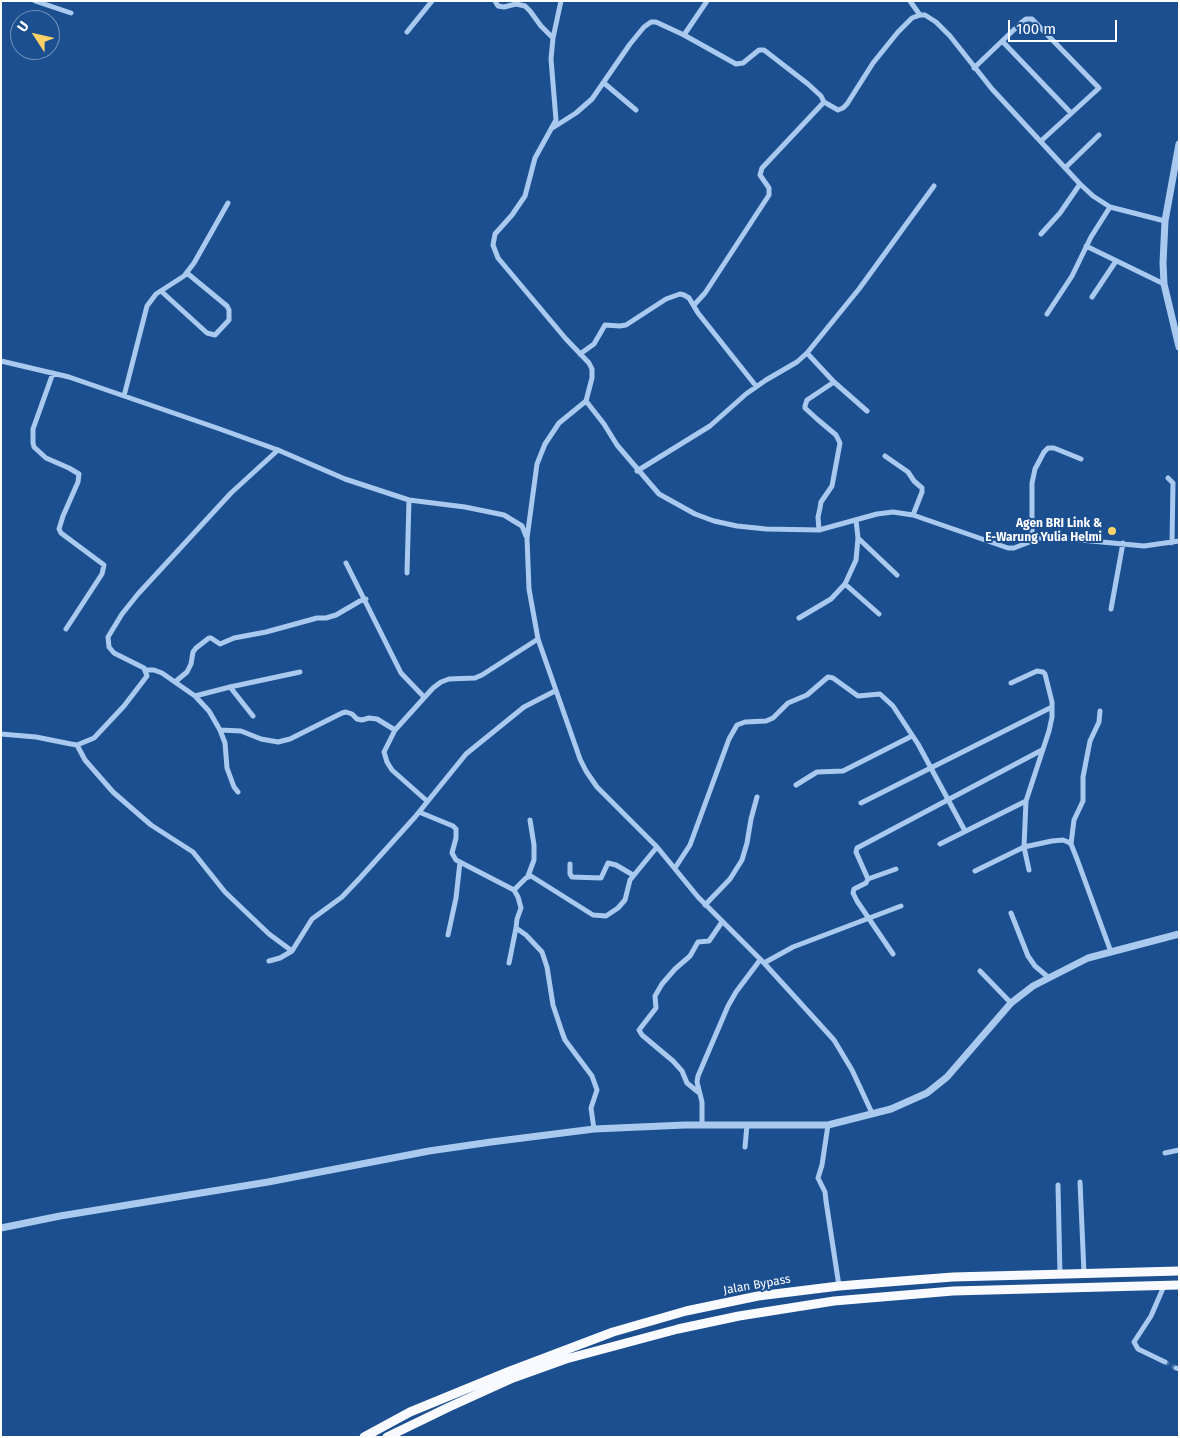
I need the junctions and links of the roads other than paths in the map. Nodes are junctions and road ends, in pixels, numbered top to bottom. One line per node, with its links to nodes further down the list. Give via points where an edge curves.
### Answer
1 (35, 1): 7 (street)
2 (432, 1): 9 (street)
3 (495, 1): 11 (street, via 504,7 525,6)
4 (561, 1): 11 (street)
5 (707, 1): 10 (street)
6 (910, 1): 8 (street)
7 (71, 13)
8 (920, 14): 13 (street, via 936,22); 15 (street, via 912,18 879,55 847,104 838,110)
9 (408, 32)
10 (684, 35): 14 (street, via 656,22 647,24); 15 (street, via 736,64 764,50 808,84)
11 (553, 38): 18 (street, via 551,59 557,113)
12 (1003, 42): 13 (street); 17 (street); 17 (street, via 1022,22 1032,19 1099,88)
13 (974, 68): 20 (street)
14 (604, 83): 16 (street); 18 (street, via 586,106)
15 (824, 102): 35 (street, via 762,168 760,175 769,188 769,195)
16 (636, 110)
17 (1071, 113): 20 (street)
18 (554, 127): 39 (street, via 535,158 525,196 492,244 498,258)
19 (1100, 135): 22 (street)
20 (1041, 142): 22 (street)
21 (1179, 144): 27 (street)
22 (1065, 168): 23 (street)
23 (1080, 184): 26 (street); 28 (street)
24 (934, 186): 38 (street)
25 (228, 204): 31 (street)
26 (1110, 207): 27 (street); 29 (street)
27 (1165, 221): 32 (street)
28 (1041, 234)
29 (1086, 246): 30 (street); 36 (street, via 1072,276)
30 (1116, 261): 32 (street); 34 (street)
31 (187, 273): 33 (street); 33 (street, via 229,310 229,320 215,335 207,332)
32 (1164, 284): 37 (street)
33 (161, 291): 44 (street, via 147,306)
34 (1092, 298)
35 (694, 306): 39 (street, via 689,298 680,294 666,299 626,325 605,325 594,344); 43 (street)
36 (1047, 314)
37 (1179, 348)
38 (807, 353): 42 (street); 43 (street)
39 (580, 354): 45 (street, via 592,369)
40 (1, 361): 41 (street)
41 (53, 373): 44 (street); 70 (street, via 33,429 34,447 46,458 79,474 59,529 104,565 102,574)
42 (834, 382): 46 (street); 55 (street, via 807,400 805,406 836,435 840,443 832,486 821,502)
43 (756, 386): 50 (street, via 710,426)
44 (124, 396): 47 (street)
45 (586, 401): 50 (street); 56 (street, via 559,423 540,456)
46 (867, 411)
47 (278, 450): 52 (street, via 345,479); 72 (street, via 231,493 138,594 108,637 109,647 114,653)
48 (885, 456): 53 (street, via 908,472 922,488)
49 (1081, 459): 58 (street, via 1054,448 1044,452 1032,483)
50 (637, 471): 55 (street, via 659,494 714,521 766,529)
51 (1168, 478): 60 (street, via 1173,483)
52 (409, 500): 56 (street, via 504,515 522,526); 63 (street)
53 (913, 515): 54 (street, via 886,512); 58 (street, via 999,546 1014,548)
54 (856, 520): 55 (street); 57 (street)
55 (819, 530)
56 (527, 538): 71 (street, via 529,589)
57 (858, 538): 64 (street); 65 (street, via 856,560)
58 (1032, 540): 61 (street, via 1049,537)
59 (1179, 541): 60 (street)
60 (1172, 542): 61 (street, via 1144,546)
61 (1123, 543): 67 (street)
62 (346, 563): 66 (street)
63 (407, 573)
64 (897, 575)
65 (845, 584): 68 (street); 69 (street, via 830,599)
66 (366, 600): 74 (street, via 336,615 220,644 209,638 196,648 187,672); 79 (street, via 401,673)
67 (1111, 609)
68 (879, 614)
69 (799, 618)
70 (66, 629)
71 (538, 639): 77 (street); 79 (street, via 482,675 449,678)
72 (146, 670): 74 (street, via 162,673); 87 (street, via 146,678 94,738)
73 (300, 672): 76 (street)
74 (175, 682): 78 (street)
75 (1011, 683): 80 (street, via 1037,671 1043,672)
76 (230, 687): 78 (street); 82 (street)
77 (555, 691): 94 (street, via 524,706 466,754); 102 (street, via 586,771 596,786)
78 (195, 696): 83 (street)
79 (424, 697): 84 (street)
80 (1052, 707): 88 (street, via 1049,731); 89 (street)
81 (1100, 711): 101 (street, via 1083,777 1083,801 1074,820)
82 (253, 716)
83 (220, 730): 84 (street, via 241,731 278,742 346,712 356,719 377,719); 91 (street, via 225,743 227,768)
84 (395, 730): 94 (street, via 384,752 387,762)
85 (1, 734): 87 (street)
86 (912, 736): 89 (street); 90 (street, via 843,771 817,772); 106 (street, via 883,696 876,693 856,695 828,677 807,695 788,703 773,718 740,723 729,739 690,845)
87 (77, 744): 122 (street, via 85,760 112,792 151,825 193,852 231,898)
88 (1042, 750): 93 (street); 95 (street)
89 (930, 769): 93 (street); 96 (street)
90 (796, 785)
91 (238, 792)
92 (757, 797): 114 (street, via 742,860 730,879)
93 (947, 799): 99 (street); 112 (street, via 858,846 856,852)
94 (427, 801): 97 (street)
95 (1026, 801): 99 (street); 103 (street)
96 (861, 803)
97 (419, 812): 104 (street, via 456,829 452,853); 122 (street, via 342,897 312,919)
98 (530, 820): 111 (street, via 534,860)
99 (965, 831): 100 (street)
100 (940, 844)
101 (1070, 844): 103 (street, via 1063,840); 123 (street)
102 (657, 847): 106 (street); 110 (street)
103 (1024, 847): 108 (street); 109 (street)
104 (460, 862): 113 (street); 121 (street)
105 (570, 864): 110 (street, via 572,877 601,878 608,863)
106 (675, 868): 114 (street)
107 (896, 869): 112 (street)
108 (1029, 870)
109 (975, 871)
110 (634, 875): 111 (street, via 627,885 625,900 612,913 600,916 593,915)
111 (528, 876): 113 (street)
112 (868, 879): 117 (street, via 853,891)
113 (514, 890): 119 (street, via 521,904)
114 (705, 905): 118 (street)
115 (901, 906): 117 (street)
116 (1011, 913): 129 (street, via 1028,956)
117 (868, 918): 124 (street); 126 (street)
118 (722, 922): 126 (street); 131 (street, via 709,941 698,942 690,956 662,984 655,996 656,1008 639,1030 673,1061 687,1083)
119 (516, 928): 127 (street); 136 (street, via 542,952 553,1005 565,1040 592,1076 597,1090 591,1108)
120 (1179, 934): 123 (street)
121 (448, 935)
122 (292, 951): 125 (street)
123 (1111, 952): 129 (street, via 1088,958)
124 (893, 954)
125 (269, 961)
126 (762, 962): 131 (street, via 728,1006 698,1076); 132 (street, via 834,1040)
127 (509, 964)
128 (980, 971): 130 (street)
129 (1048, 977): 130 (street)
130 (1012, 1003): 132 (street, via 942,1082 912,1100)
131 (698, 1092): 133 (street, via 702,1102)
132 (872, 1113): 135 (street)
133 (702, 1125): 134 (street); 136 (street)
134 (747, 1125): 135 (street); 137 (street)
135 (828, 1125): 148 (street, via 818,1178 825,1192)
136 (594, 1129): 142 (street, via 438,1150)
137 (745, 1147)
138 (1179, 1150): 139 (street)
139 (1165, 1153)
140 (1080, 1182): 144 (street)
141 (1058, 1186): 145 (street)
142 (1, 1228)
143 (1179, 1271): 144 (highway, Jalan Bypass)
144 (1084, 1272): 145 (highway, Jalan Bypass)
145 (1060, 1274): 146 (highway, Jalan Bypass)
146 (953, 1277): 148 (highway, Jalan Bypass); 150 (highway)
147 (1179, 1285): 149 (highway)
148 (839, 1286): 152 (highway, Jalan Bypass, via 758,1296 686,1311 613,1332 410,1412)
149 (1164, 1286): 150 (highway); 151 (street, via 1151,1316 1134,1342 1138,1349)
150 (953, 1291): 153 (highway, via 815,1304 730,1318 636,1340 566,1359 513,1378)
151 (1165, 1362)
152 (364, 1437)
153 (387, 1437)

